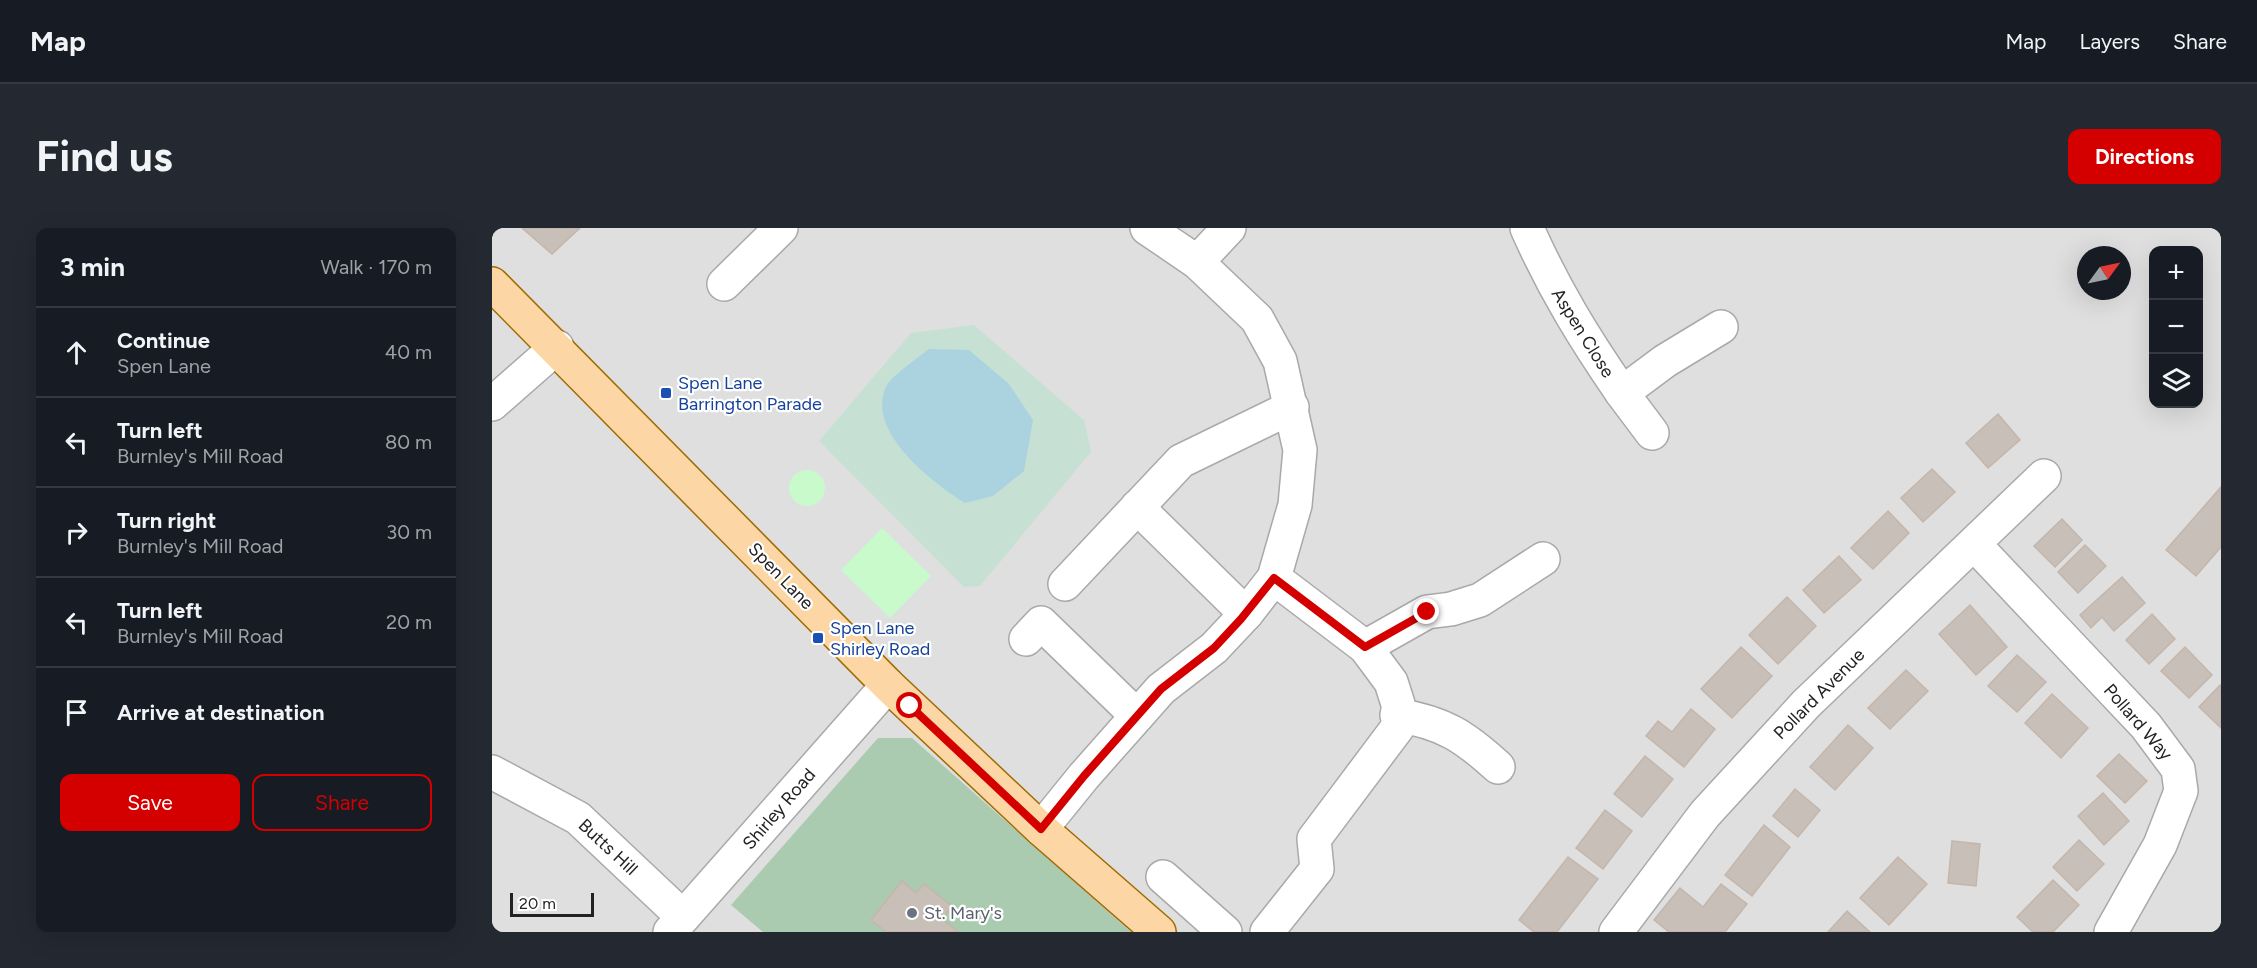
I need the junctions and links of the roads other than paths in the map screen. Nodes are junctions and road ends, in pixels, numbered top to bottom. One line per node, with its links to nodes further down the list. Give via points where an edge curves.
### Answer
1 (781, 228): 7 (street)
2 (1147, 228): 5 (street)
3 (1229, 228): 5 (street)
4 (1527, 228): 10 (street, Aspen Close, via 1552,284 1585,341)
5 (1197, 262): 12 (street, via 1257,319 1280,361)
6 (492, 284): 9 (main road, Spen Lane)
7 (724, 284)
8 (1721, 327): 10 (street, Aspen Close)
9 (557, 347): 11 (street); 23 (main road, Spen Lane)
10 (1622, 393): 13 (street)
11 (492, 404)
12 (1292, 407): 15 (street, via 1181,460); 18 (street, via 1300,450 1295,505)
13 (1652, 433)
14 (2044, 476): 16 (street, Pollard Avenue)
15 (1137, 507): 19 (street); 20 (street)
16 (1974, 544): 34 (street, Pollard Avenue, via 1806,704 1705,814); 35 (street, Pollard Way, via 2146,726 2178,769 2181,791 2160,846)
17 (1543, 559): 22 (street, via 1480,600 1427,612)
18 (1274, 578): 20 (street); 22 (street)
19 (1065, 584)
20 (1246, 614): 25 (street, via 1214,648 1161,689)
21 (1026, 639): 25 (street, via 1041,623)
22 (1365, 647): 24 (street, via 1391,682)
23 (888, 686): 28 (main road, Spen Lane); 30 (street, Shirley Road)
24 (1397, 715): 26 (street, via 1443,726 1467,739); 33 (street, via 1398,727 1314,839 1317,869)
25 (1137, 716): 28 (street)
26 (1498, 767)
27 (492, 772): 30 (street, Butts Hill, via 578,818)
28 (1041, 829): 31 (main road, Spen Lane)
29 (1163, 878): 32 (street)
30 (677, 925)
31 (1159, 932)
32 (1225, 932)
33 (1268, 932)
34 (1616, 932)
35 (2112, 932)

